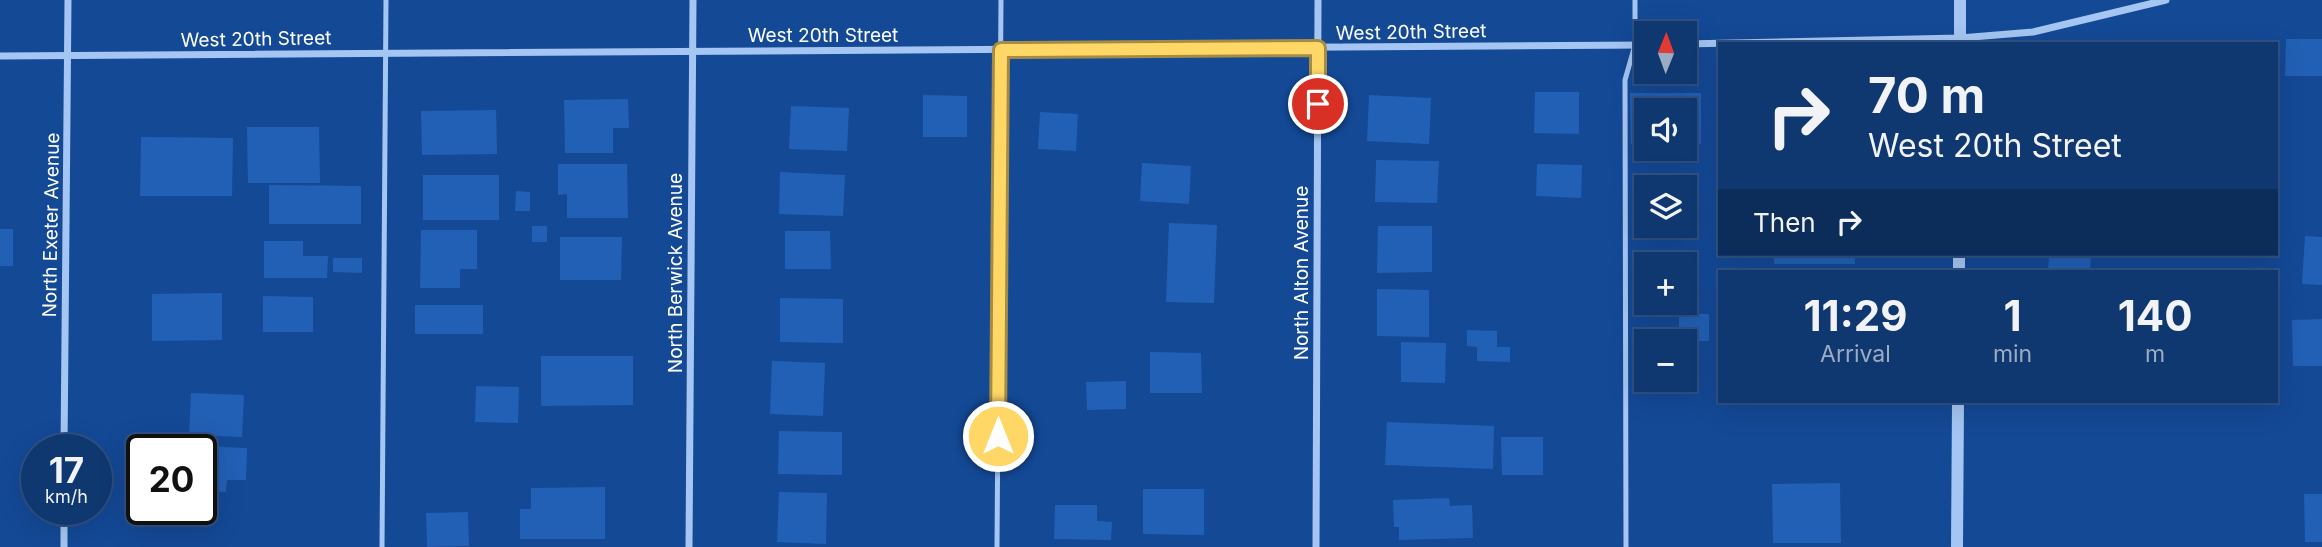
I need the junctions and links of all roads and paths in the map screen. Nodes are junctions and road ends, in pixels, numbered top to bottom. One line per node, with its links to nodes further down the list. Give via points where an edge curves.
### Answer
1 (68, 0): 21 (street, North Exeter Avenue)
2 (386, 0): 19 (lane)
3 (693, 0): 18 (street, North Berwick Avenue)
4 (1001, 0): 17 (lane)
5 (1318, 0): 15 (street, North Alton Avenue)
6 (1635, 0): 9 (lane)
7 (1960, 0): 10 (street)
8 (2166, 0): 10 (street, via 2072,25)
9 (1635, 21)
10 (1960, 41): 11 (street)
11 (1868, 42)
12 (1698, 44): 13 (street)
13 (1718, 44)
14 (1634, 45): 15 (street, West 20th Street)
15 (1318, 48): 17 (street, West 20th Street); 29 (street, North Alton Avenue)
16 (1634, 48): 30 (lane, via 1625,80)
17 (1001, 50): 18 (street, West 20th Street); 28 (lane)
18 (693, 51): 19 (street, West 20th Street); 27 (street, North Berwick Avenue)
19 (386, 53): 21 (street, West 20th Street); 26 (lane)
20 (0, 56): 21 (street, West 20th Street)
21 (68, 56): 23 (street, North Exeter Avenue)
22 (1958, 403): 31 (street)
23 (64, 434)
24 (64, 525): 25 (street)
25 (64, 547)
26 (382, 547)
27 (689, 547)
28 (997, 547)
29 (1316, 547)
30 (1626, 547)
31 (1957, 547)

